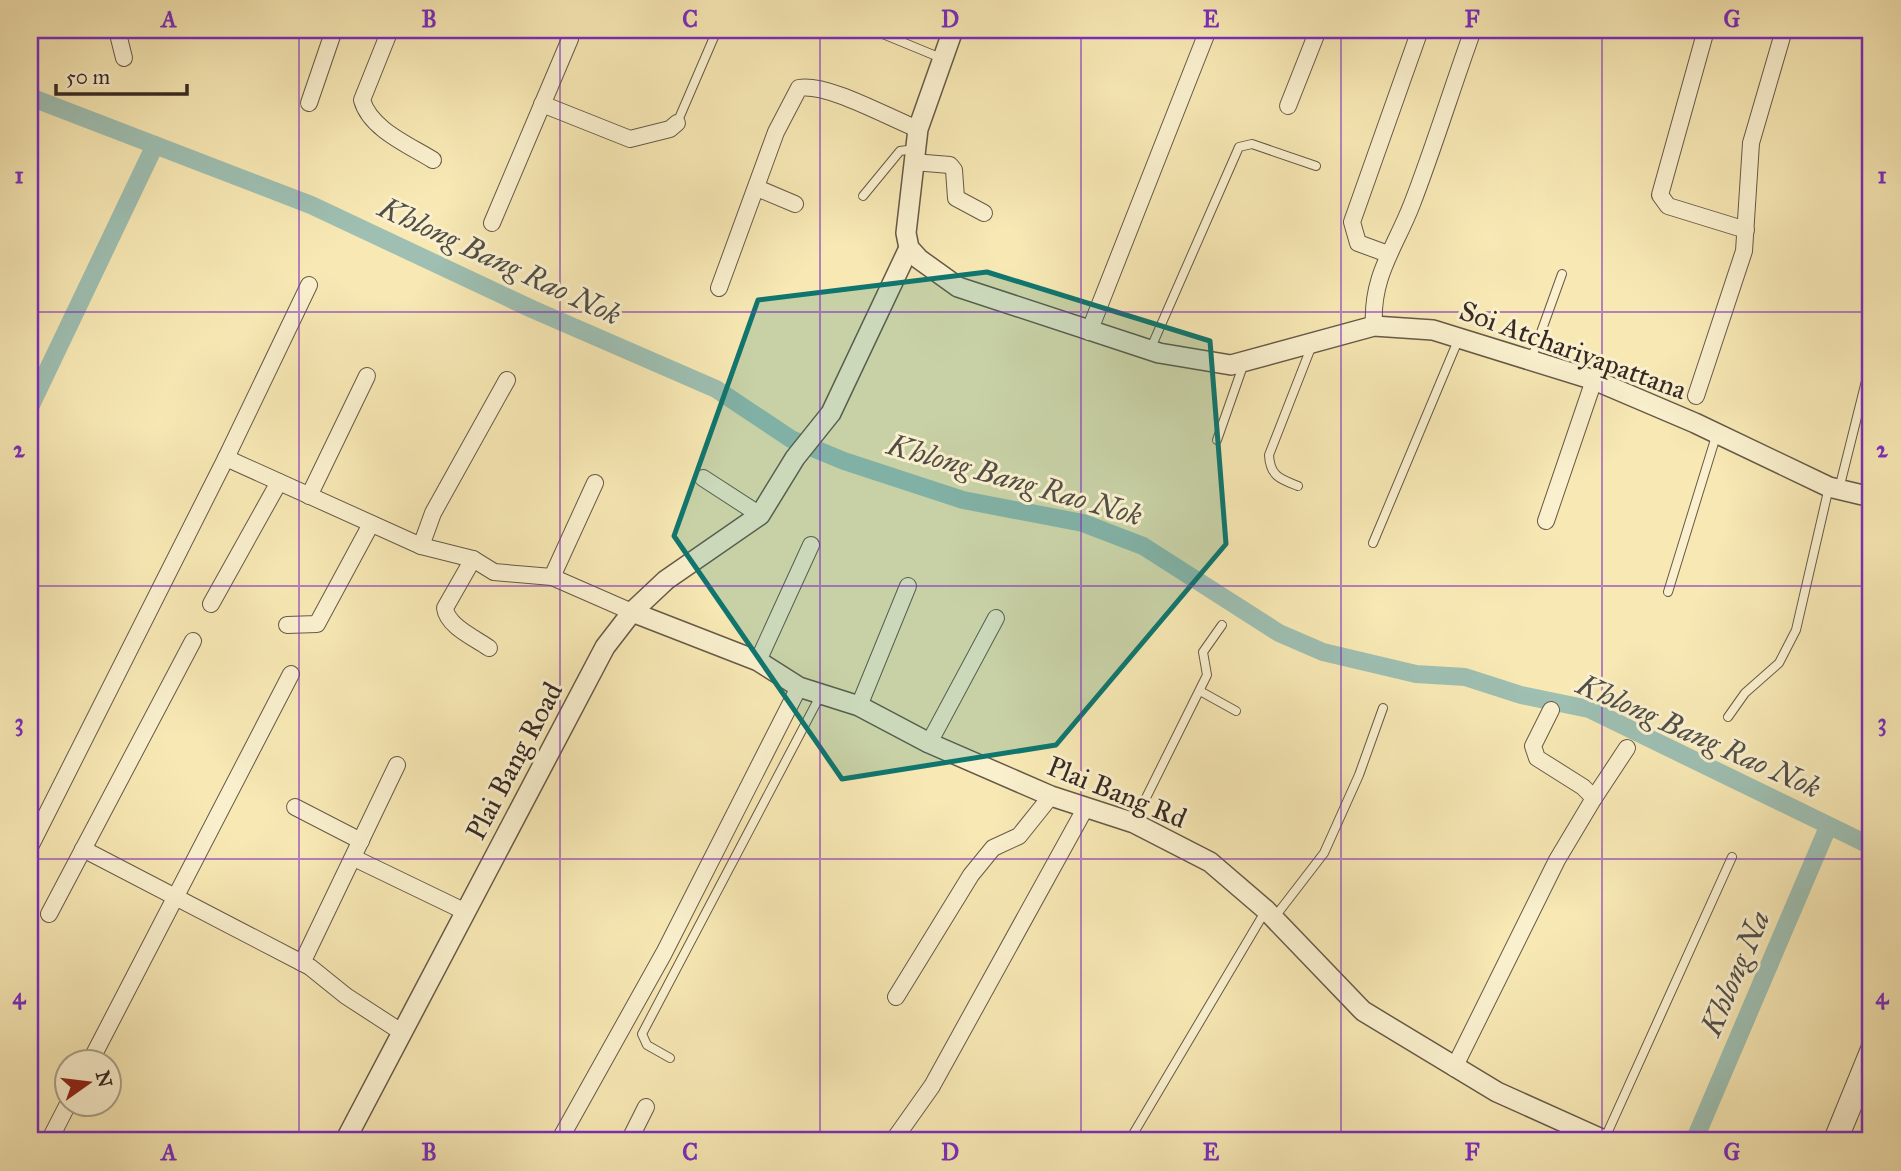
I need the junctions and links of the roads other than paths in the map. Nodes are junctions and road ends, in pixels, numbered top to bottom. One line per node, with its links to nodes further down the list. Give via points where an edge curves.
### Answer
1 (117, 30): 14 (street)
2 (334, 30): 16 (street)
3 (390, 30): 22 (street, via 362,100 365,110 375,122)
4 (568, 30): 17 (street, via 570,39)
5 (717, 30): 19 (lane)
6 (873, 30): 15 (lane)
7 (953, 30): 15 (street)
8 (1208, 30): 36 (street)
9 (1318, 30): 18 (street)
10 (1420, 30): 31 (street, via 1352,222 1358,243)
11 (1473, 30): 31 (street, via 1411,206)
12 (1706, 30): 29 (street, via 1660,195 1668,206)
13 (1784, 30): 29 (street, via 1751,143)
14 (124, 58)
15 (941, 58): 20 (street)
16 (309, 103)
17 (542, 104): 19 (street, via 631,139 670,130); 28 (street)
18 (1288, 106)
19 (677, 124)
20 (918, 129): 21 (street); 24 (street, via 826,92 799,88 776,132)
21 (914, 156): 25 (lane, via 900,151); 27 (street, via 950,165 956,198); 30 (street, via 906,218)
22 (433, 160)
23 (1316, 166): 39 (lane, via 1252,144 1239,147)
24 (757, 188): 26 (street); 34 (street)
25 (863, 196)
26 (795, 204)
27 (984, 213)
28 (492, 223)
29 (1746, 230): 46 (street, via 1744,251)
30 (909, 248): 36 (street, Soi Atchariyapattana, via 958,287); 57 (street, Plai Bang Road, via 831,413 795,458)
31 (1388, 254): 35 (street, via 1378,277)
32 (1562, 274): 41 (lane)
33 (309, 285): 49 (street)
34 (719, 288)
35 (1374, 326): 37 (street, Soi Atchariyapattana, via 1433,330); 38 (street, Soi Atchariyapattana)
36 (1089, 332): 39 (street, Soi Atchariyapattana)
37 (1459, 338): 41 (street, Soi Atchariyapattana); 60 (lane)
38 (1312, 345): 42 (street, Soi Atchariyapattana); 53 (lane, via 1269,455 1272,472)
39 (1150, 350): 42 (street, Soi Atchariyapattana, via 1231,365)
40 (1871, 361): 54 (lane)
41 (1530, 362): 45 (street, Soi Atchariyapattana)
42 (1244, 363): 48 (lane)
43 (367, 376): 55 (street)
44 (507, 380): 62 (street, via 433,513)
45 (1594, 380): 47 (street, Soi Atchariyapattana); 58 (street)
46 (1696, 396)
47 (1717, 432): 54 (street, Soi Atchariyapattana); 66 (lane)
48 (1217, 440)
49 (226, 458): 51 (street); 93 (street)
50 (703, 478): 57 (street)
51 (279, 482): 55 (street); 67 (street)
52 (595, 483): 64 (street)
53 (1298, 486)
54 (1834, 488): 56 (street, Soi Atchariyapattana); 83 (lane, via 1796,630 1779,663 1745,693)
55 (309, 496): 59 (street)
56 (1871, 497)
57 (760, 515): 68 (street, Plai Bang Road, via 666,580)
58 (1546, 521)
59 (371, 524): 62 (street); 70 (street, via 317,624)
60 (1373, 543)
61 (811, 545): 74 (street)
62 (421, 546): 63 (street)
63 (473, 559): 64 (street, via 494,572); 73 (street, via 445,608 446,614)
64 (552, 577): 68 (street)
65 (908, 586): 79 (street)
66 (1668, 592)
67 (211, 604)
68 (632, 612): 74 (street, Plai Bang Rd); 98 (street, Plai Bang Road, via 605,647)
69 (996, 618): 84 (street)
70 (286, 625)
71 (1222, 625): 77 (lane, via 1203,652 1207,675)
72 (193, 641): 94 (street)
73 (489, 648)
74 (758, 661): 76 (street, Plai Bang Rd)
75 (291, 674): 97 (street)
76 (799, 687): 78 (street, Plai Bang Rd); 113 (street, via 664,953)
77 (1200, 691): 82 (lane); 91 (lane)
78 (820, 696): 79 (street, Plai Bang Rd); 106 (lane, via 642,1034 647,1045)
79 (859, 706): 84 (street, Plai Bang Rd)
80 (1383, 708): 100 (lane, via 1324,853)
81 (1551, 710): 88 (street, via 1533,746 1537,758)
82 (1236, 711)
83 (1728, 717)
84 (929, 743): 87 (street, Plai Bang Rd)
85 (1627, 748): 88 (street)
86 (397, 765): 92 (street)
87 (1051, 796): 90 (street, Plai Bang Rd); 102 (street, via 1019,836 993,848 971,875)
88 (1594, 798): 108 (street, via 1557,860)
89 (295, 807): 92 (street)
90 (1086, 807): 91 (street, Plai Bang Rd); 115 (street, via 932,1086)
91 (1134, 823): 100 (street, Plai Bang Rd, via 1210,862)
92 (361, 841): 96 (street)
93 (30, 847)
94 (83, 849): 97 (street); 99 (street)
95 (1732, 857): 117 (lane)
96 (354, 858): 98 (street); 101 (street)
97 (177, 898): 101 (street); 105 (street)
98 (466, 912): 103 (street, Plai Bang Road)
99 (49, 914)
100 (1269, 915): 108 (street, Plai Bang Rd, via 1363,1011); 116 (lane)
101 (302, 963): 103 (street)
102 (896, 997)
103 (402, 1033): 112 (street, Plai Bang Road)
104 (1871, 1033): 118 (lane)
105 (97, 1048)
106 (670, 1058)
107 (1871, 1064): 119 (street)
108 (1454, 1068): 117 (street, Plai Bang Rd)
109 (646, 1107): 114 (street)
110 (60, 1118): 111 (street)
111 (48, 1141)
112 (345, 1141)
113 (559, 1141)
114 (629, 1141)
115 (893, 1141)
116 (1129, 1141)
117 (1605, 1141)
118 (1826, 1141)
119 (1839, 1141)

